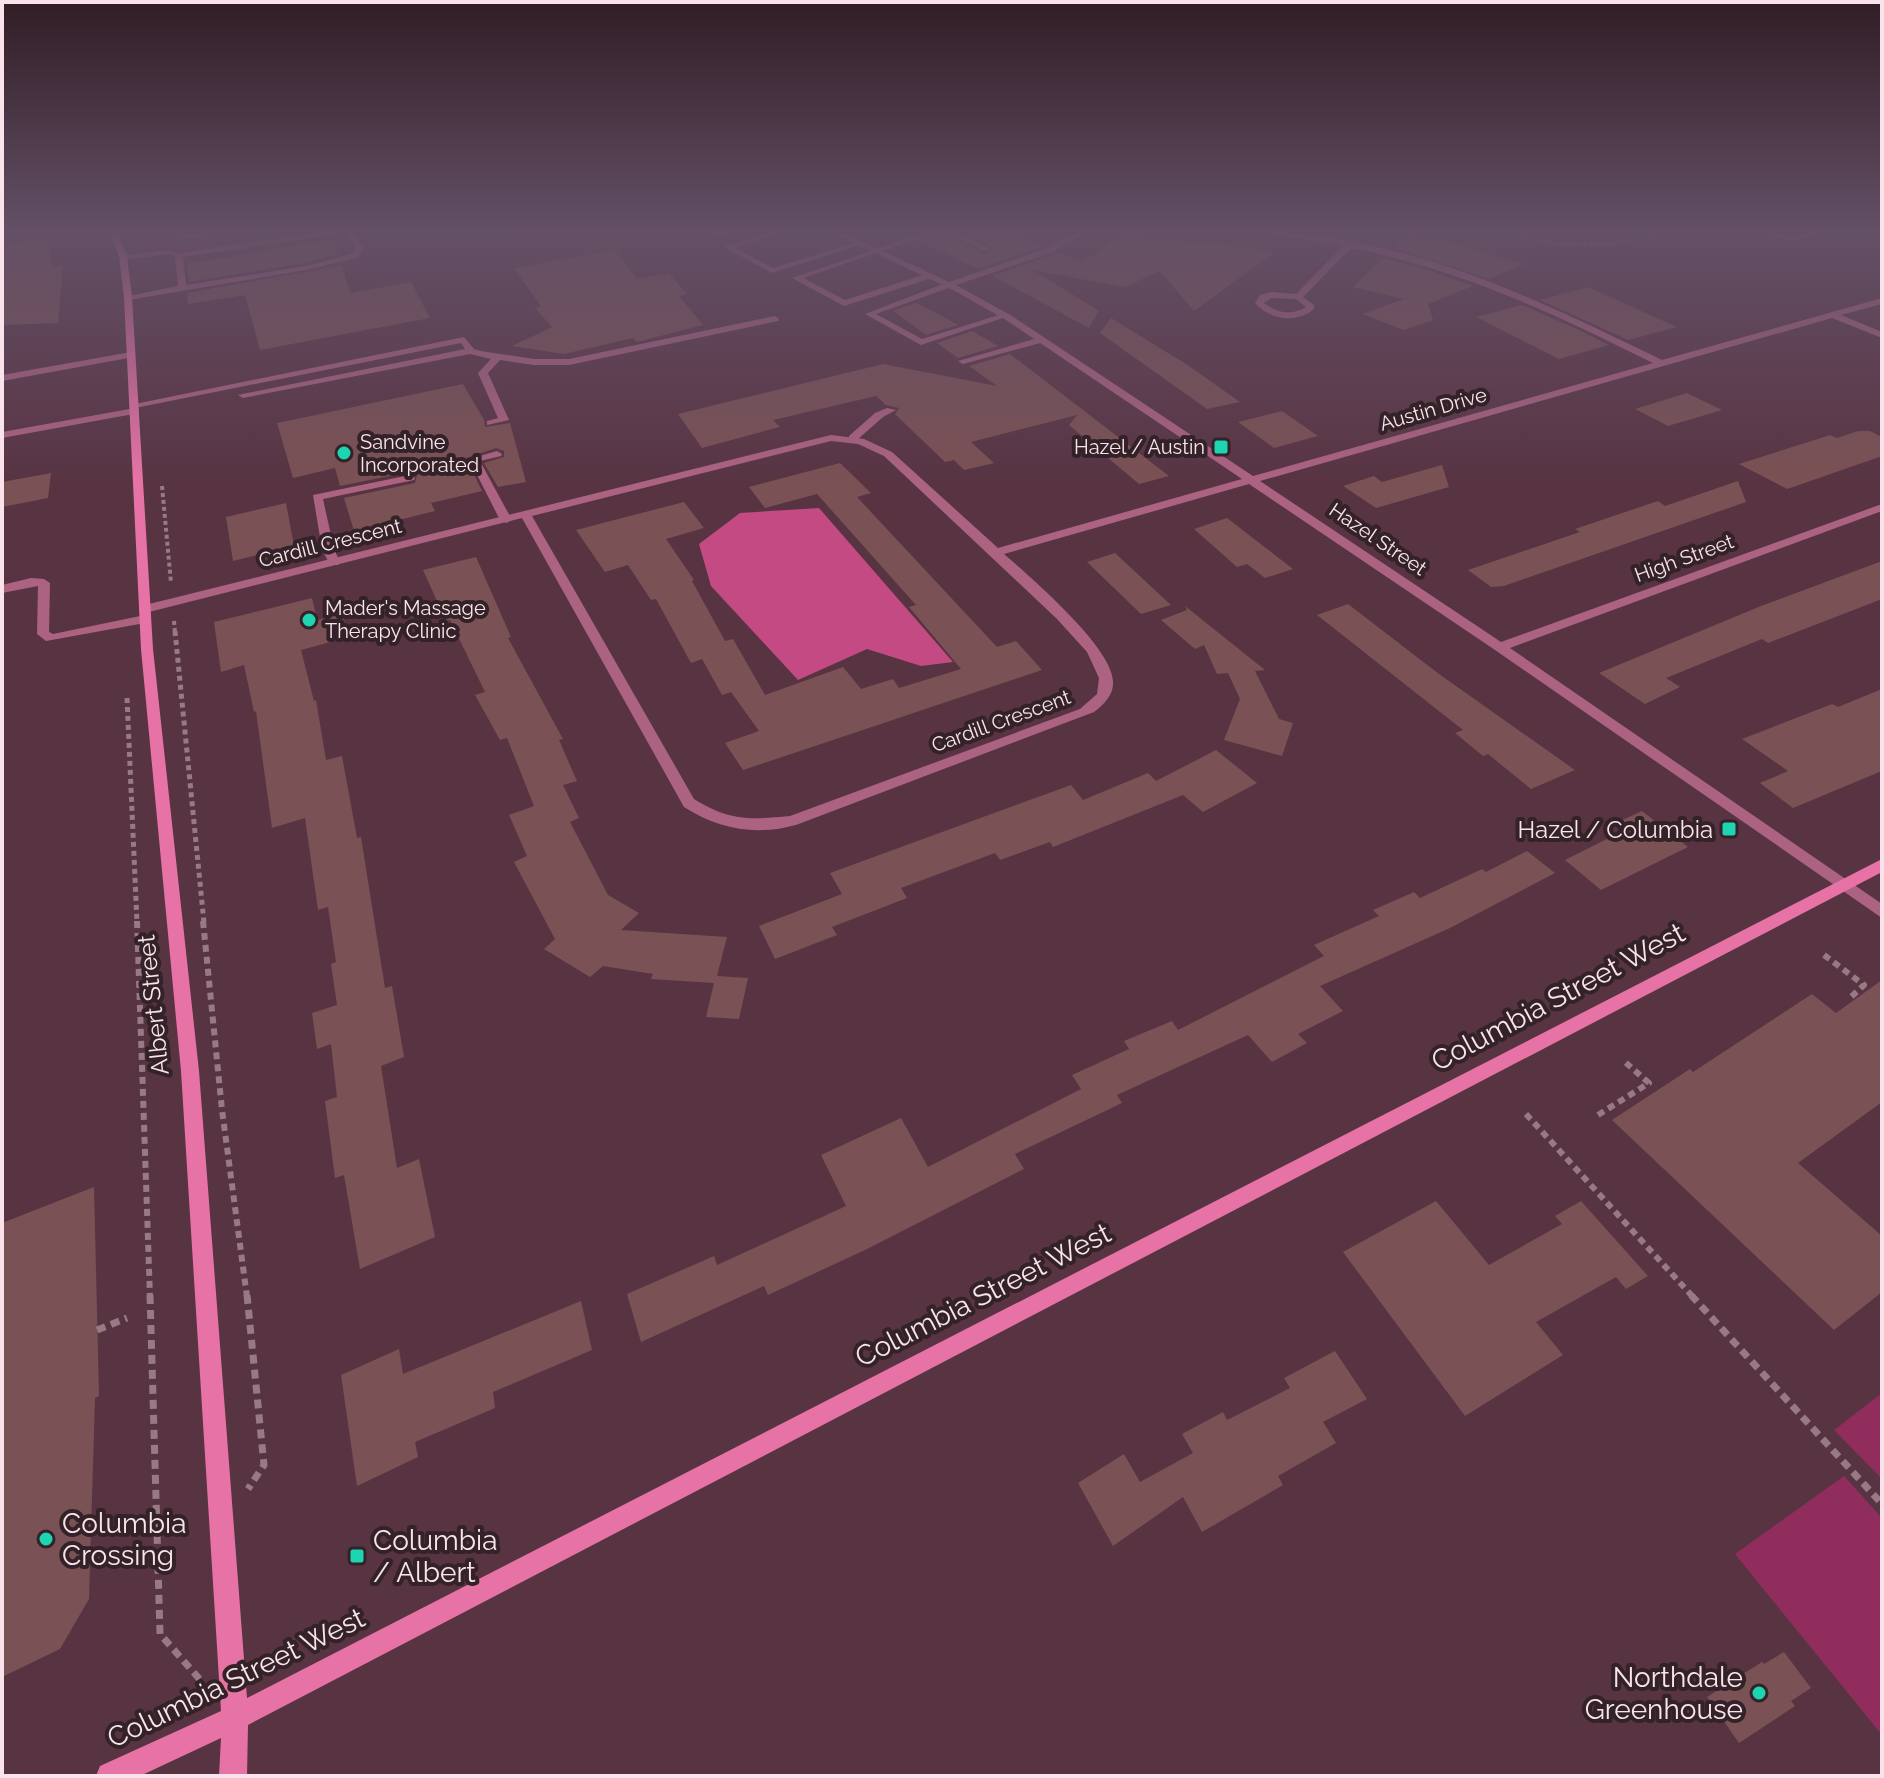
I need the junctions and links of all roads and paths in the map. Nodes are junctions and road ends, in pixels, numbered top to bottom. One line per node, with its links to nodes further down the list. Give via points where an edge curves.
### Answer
1 (129, 314): 14 (street, Albert Street)
2 (869, 314): 9 (street, via 921,342)
3 (1001, 314): 9 (street, Hazel Street)
4 (1276, 314): 5 (street)
5 (1298, 314)
6 (1556, 314): 17 (street)
7 (1836, 314): 8 (street, Austin Drive)
8 (1832, 315): 11 (street); 17 (street, Austin Drive)
9 (1005, 316): 12 (street, Hazel Street)
10 (775, 319): 15 (street, via 569,362)
11 (1882, 335)
12 (1041, 340): 16 (street); 27 (street, Hazel Street)
13 (471, 351): 15 (street); 19 (street); 19 (street, via 464,340)
14 (131, 355): 18 (street); 19 (street, Albert Street)
15 (497, 358): 21 (street, via 483,373 504,420)
16 (963, 361)
17 (1660, 363): 27 (street, Austin Drive)
18 (2, 378)
19 (135, 410): 22 (street); 35 (street, Albert Street)
20 (891, 410): 23 (street)
21 (491, 423)
22 (2, 435)
23 (853, 438): 29 (street, Cardill Crescent, via 831,438); 31 (street, Cardill Crescent, via 888,454)
24 (497, 454): 30 (street, via 474,459)
25 (160, 470): 34 (path)
26 (410, 478): 32 (street, via 317,497)
27 (1252, 479): 31 (street, Austin Drive); 36 (street, Hazel Street)
28 (1882, 507): 36 (street, High Street)
29 (526, 516): 30 (street, Cardill Crescent); 31 (street, Cardill Crescent, via 689,803 712,819 741,827 791,821 1085,712 1101,701 1107,682 1087,643)
30 (506, 520): 32 (street, Cardill Crescent)
31 (994, 553)
32 (334, 562): 34 (street, Cardill Crescent)
33 (2, 589): 35 (street, Cardill Crescent, via 44,583 43,634 51,638)
34 (173, 603): 35 (street, Cardill Crescent); 48 (path, via 222,1110 264,1465)
35 (145, 614): 50 (street, Albert Street, via 190,1071)
36 (1500, 647): 39 (street, Hazel Street)
37 (127, 685): 50 (path, via 160,1634)
38 (1882, 865): 39 (street, Columbia Street West)
39 (1842, 884): 40 (street, Hazel Street); 50 (street, Columbia Street West)
40 (1882, 912)
41 (1824, 955): 42 (path, via 1864,985)
42 (1850, 998)
43 (1625, 1062): 45 (path, via 1649,1083)
44 (1526, 1114): 49 (path)
45 (1598, 1115)
46 (127, 1318): 47 (path)
47 (97, 1330)
48 (247, 1491)
49 (1882, 1504)
50 (235, 1718): 51 (street, Columbia Street West); 52 (street, Albert Street)
51 (110, 1776)
52 (233, 1776)

